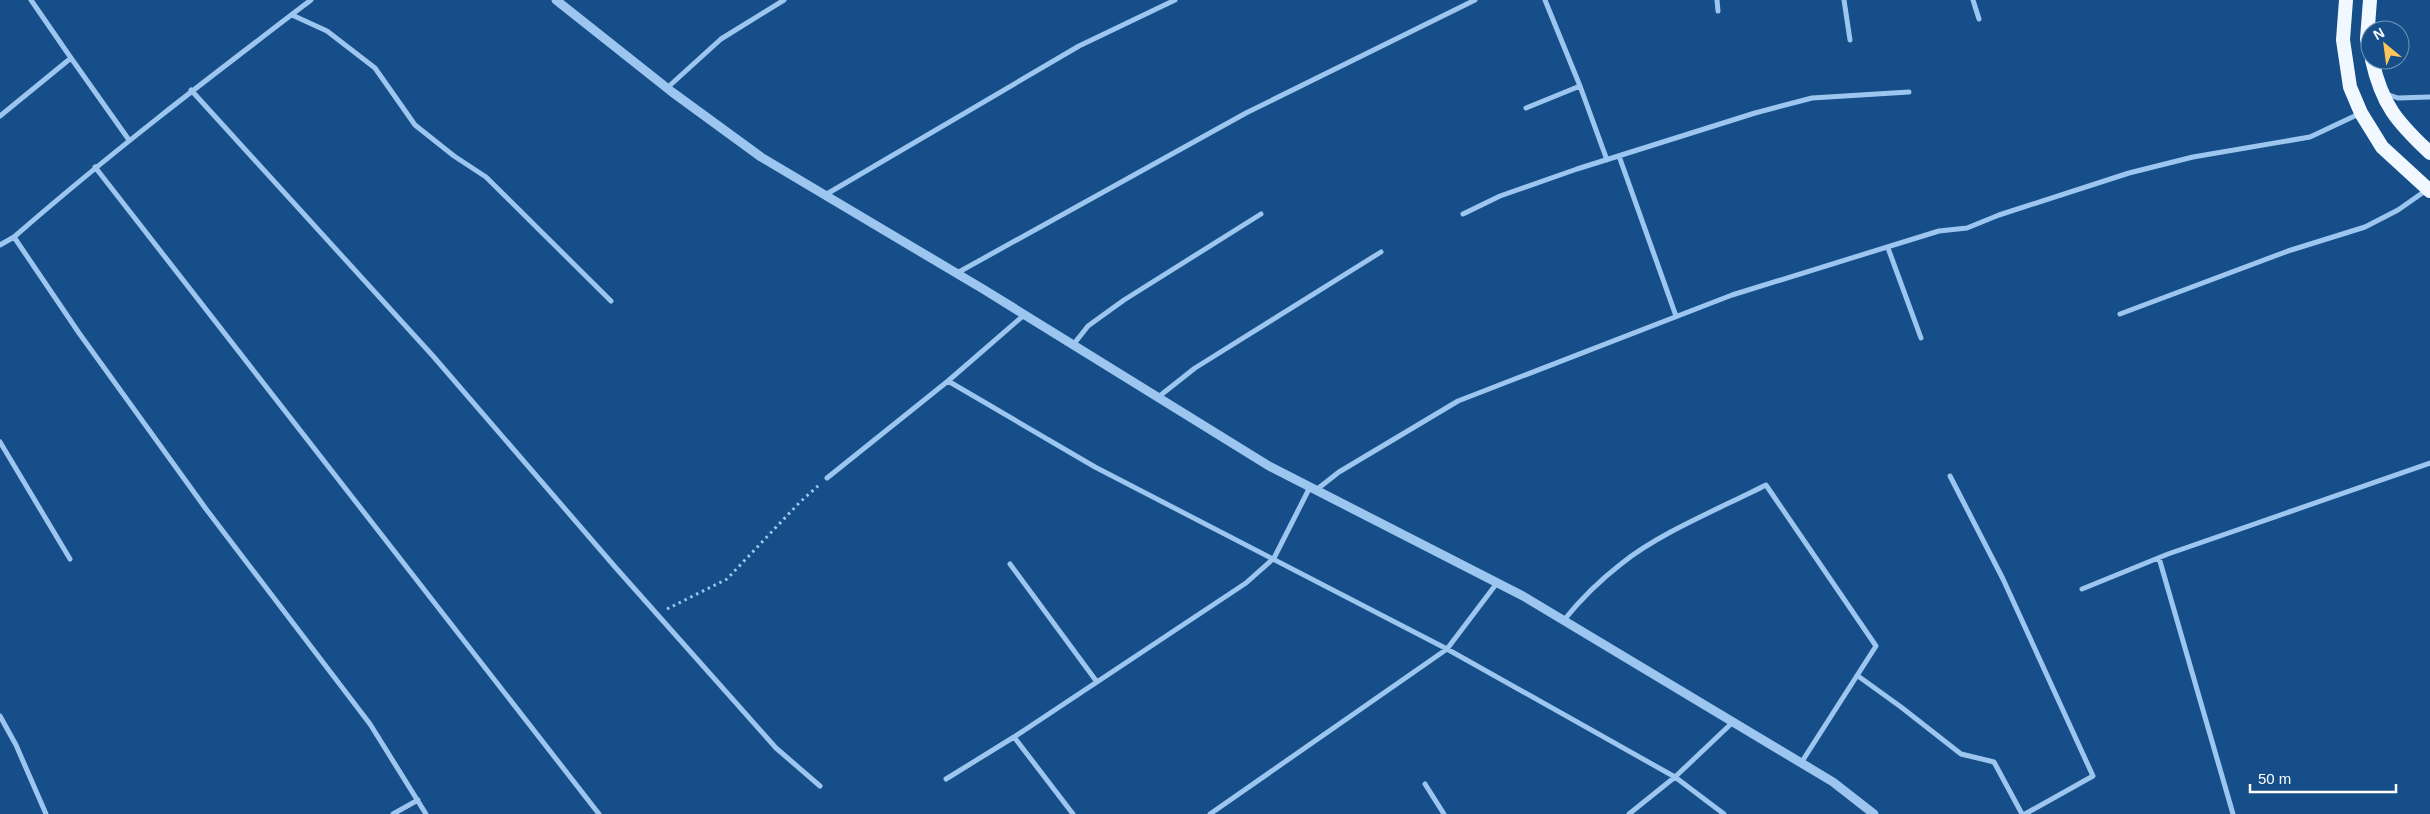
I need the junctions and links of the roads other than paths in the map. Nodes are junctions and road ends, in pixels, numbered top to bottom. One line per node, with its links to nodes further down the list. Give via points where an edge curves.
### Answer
1 (31, 0): 20 (street)
2 (312, 0): 16 (street)
3 (556, 0): 23 (street)
4 (784, 0): 23 (street, via 721,40)
5 (1158, 0): 14 (street)
6 (1175, 0): 14 (street)
7 (1475, 0): 44 (street, via 1246,113)
8 (1545, 0): 22 (street)
9 (1717, 0): 15 (street)
10 (1844, 0): 19 (street)
11 (1973, 0): 17 (street)
12 (2346, 0): 29 (highway, via 2342,40 2350,87)
13 (2370, 0): 18 (highway)
14 (1161, 6): 37 (street, via 1079,46)
15 (1718, 12)
16 (292, 15): 24 (street); 45 (street, via 327,31 375,68 415,124 486,177)
17 (1980, 19)
18 (2368, 20)
19 (1850, 40)
20 (71, 58): 30 (street); 31 (street)
21 (2375, 70): 26 (highway)
22 (1580, 86): 28 (street); 34 (street)
23 (666, 88): 37 (street, via 761,157)
24 (191, 90): 31 (street); 75 (street, via 432,356 776,748)
25 (1909, 92): 33 (street, via 1812,98)
26 (2381, 92): 27 (street, via 2398,98); 32 (highway, via 2402,127)
27 (2430, 97)
28 (1526, 108)
29 (2361, 113): 36 (highway, via 2382,147); 42 (street, via 2310,136 2193,157 2130,173 1967,228 1939,231)
30 (0, 116)
31 (129, 140): 35 (street)
32 (2430, 153)
33 (1619, 156): 34 (street); 48 (street)
34 (1607, 160): 39 (street, via 1500,196)
35 (94, 167): 40 (street); 80 (street)
36 (2429, 190): 46 (street, via 2365,226 2288,251)
37 (825, 195): 44 (street)
38 (1261, 214): 50 (street, via 1124,300 1088,326)
39 (1463, 214)
40 (14, 236): 41 (street); 76 (street, via 79,333 206,509 370,724)
41 (0, 245)
42 (1888, 248): 48 (street, via 1732,295); 49 (street)
43 (1381, 252): 52 (street, via 1195,368)
44 (957, 273): 47 (street)
45 (611, 300)
46 (2120, 314)
47 (1024, 315): 50 (street); 51 (street)
48 (1676, 316): 57 (street, via 1458,401)
49 (1921, 338)
50 (1073, 346): 52 (street)
51 (948, 381): 56 (street); 58 (street, via 1095,467)
52 (1157, 398): 57 (street)
53 (0, 442): 60 (street)
54 (2430, 463): 59 (street)
55 (1950, 476): 87 (street, via 1992,555 2093,776)
56 (827, 478)
57 (1313, 488): 58 (street); 62 (street)
58 (1274, 558): 65 (street); 67 (street, via 1246,582)
59 (2159, 558): 63 (street); 88 (street)
60 (70, 559)
61 (1010, 564): 67 (street)
62 (1497, 583): 64 (street); 65 (street)
63 (2082, 589)
64 (1564, 620): 66 (street, via 1585,594 1622,562 1766,485 1876,646); 69 (street)
65 (1447, 649): 72 (street); 82 (street)
66 (1858, 676): 71 (street); 87 (street, via 1961,754 1994,762)
67 (1097, 682): 70 (street)
68 (0, 716): 77 (street)
69 (1733, 722): 71 (street); 72 (street)
70 (1014, 737): 73 (street); 81 (street)
71 (1801, 763): 86 (street)
72 (1675, 777): 84 (street); 85 (street)
73 (946, 779)
74 (1425, 784): 83 (street)
75 (820, 786)
76 (418, 800): 78 (street); 79 (street)
77 (46, 814)
78 (393, 814)
79 (426, 814)
80 (599, 814)
81 (1073, 814)
82 (1210, 814)
83 (1444, 814)
84 (1629, 814)
85 (1724, 814)
86 (1874, 814)
87 (2024, 814)
88 (2233, 814)

